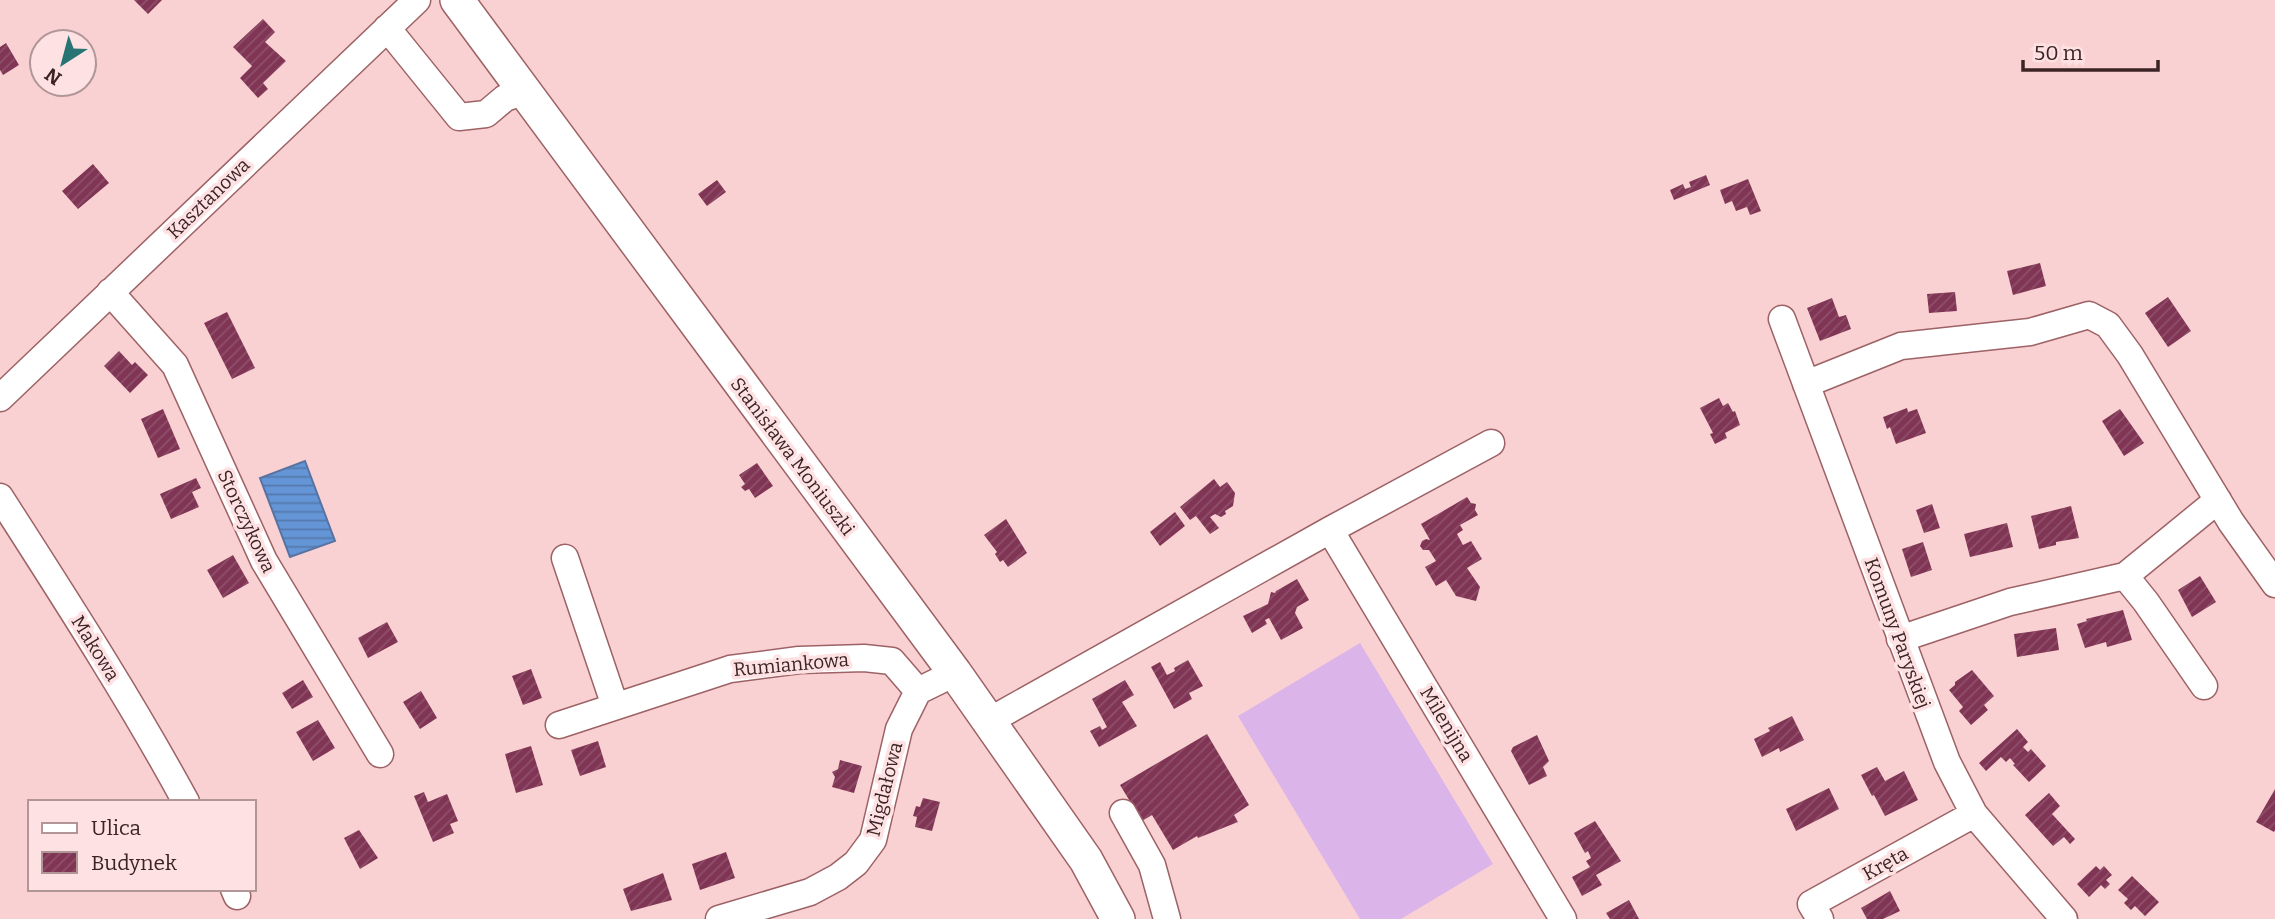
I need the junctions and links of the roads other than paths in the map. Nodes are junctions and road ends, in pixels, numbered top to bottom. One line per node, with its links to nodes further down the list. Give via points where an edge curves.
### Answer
1 (417, 0): 3 (street, Kasztanowa)
2 (457, 0): 4 (main road, Stanisława Moniuszki)
3 (387, 28): 4 (street, via 459,117 486,114 505,98); 5 (street, Kasztanowa)
4 (523, 92): 17 (main road, Stanisława Moniuszki)
5 (110, 292): 8 (street, Kasztanowa); 23 (street, Storczykowa, via 175,365 264,561)
6 (1782, 319): 7 (street, Komuny Paryskiej)
7 (1806, 384): 11 (street, via 1901,345 2030,332 2089,314 2108,325 2130,355); 16 (street, Komuny Paryskiej)
8 (0, 398)
9 (1491, 443): 12 (street)
10 (0, 497): 24 (street, Makowa, via 99,651)
11 (2218, 500): 14 (street); 15 (street)
12 (1330, 530): 21 (street); 30 (street, Milenijna)
13 (565, 558): 20 (street)
14 (2125, 576): 16 (street, via 2010,602); 18 (street)
15 (2275, 584)
16 (1900, 639): 26 (street, Komuny Paryskiej, via 1947,762)
17 (954, 673): 19 (street); 21 (main road, Stanisława Moniuszki)
18 (2204, 685)
19 (918, 691): 20 (street, Rumiankowa, via 892,661 799,660 730,669); 27 (street, Migdałowa, via 899,729 873,841 856,863 810,892)
20 (615, 706): 22 (street, Rumiankowa)
21 (989, 721): 28 (main road, Stanisława Moniuszki, via 1086,860)
22 (559, 725)
23 (380, 754)
24 (185, 800)
25 (1123, 813): 29 (street, via 1152,865)
26 (1974, 814): 31 (street, Kręta, via 1811,904); 32 (street, Komuny Paryskiej)
27 (719, 919)
28 (1118, 919)
29 (1167, 919)
30 (1563, 919)
31 (1820, 919)
32 (2064, 919)

